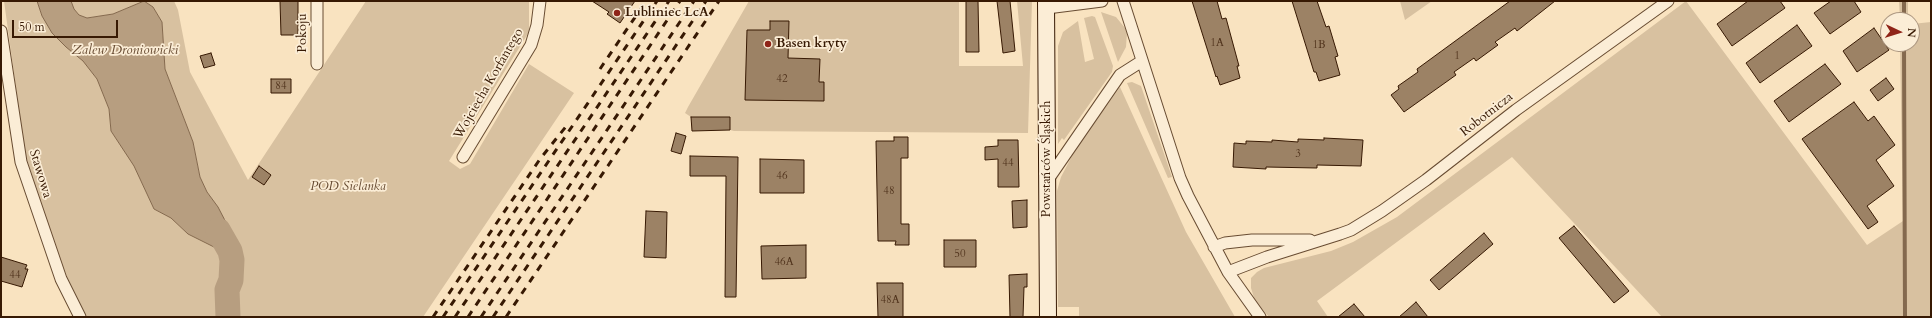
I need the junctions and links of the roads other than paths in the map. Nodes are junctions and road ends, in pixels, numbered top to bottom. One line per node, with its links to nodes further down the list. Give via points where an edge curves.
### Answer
1 (317, 1): 9 (street, Pokoju)
2 (540, 1): 10 (street, Wojciecha Korfantego, via 531,45)
3 (1102, 1): 6 (street)
4 (1123, 1): 8 (street)
5 (1668, 1): 12 (street, Robotnicza, via 1516,110 1382,211 1350,230)
6 (1047, 4): 11 (main road, Powstańców Śląskich)
7 (1, 31): 15 (street, Stawowa, via 21,162 61,280)
8 (1142, 61): 11 (street, via 1120,75); 13 (street, via 1180,178)
9 (317, 64)
10 (464, 157)
11 (1047, 182): 16 (main road, Powstańców Śląskich)
12 (1318, 240): 13 (street, Robotnicza, via 1252,240); 14 (street, Robotnicza)
13 (1214, 247): 14 (street)
14 (1228, 272): 17 (street)
15 (80, 317)
16 (1048, 317)
17 (1260, 317)

